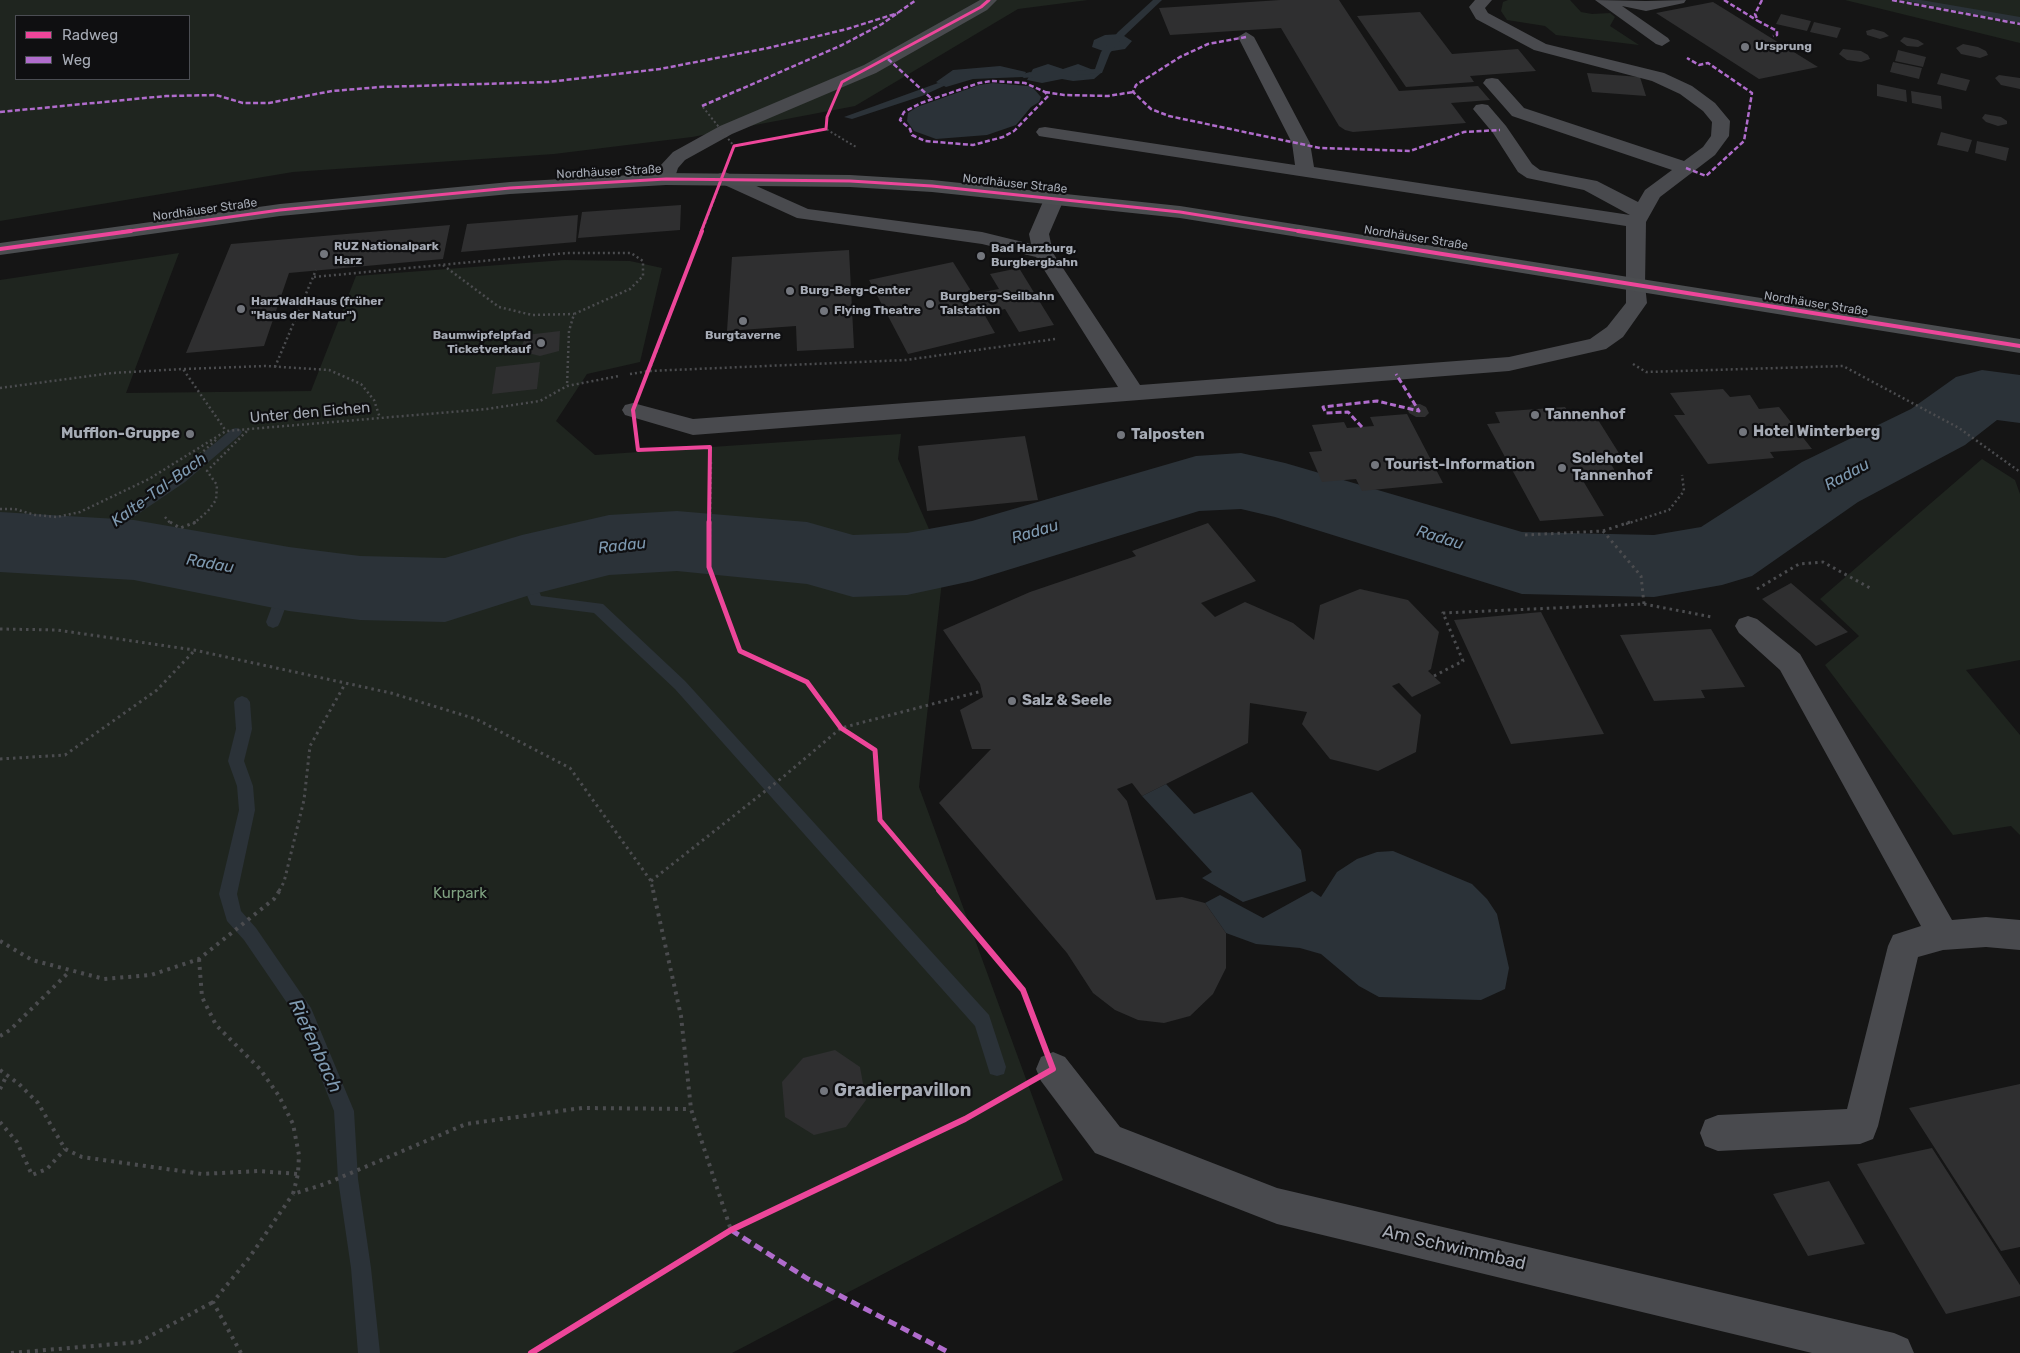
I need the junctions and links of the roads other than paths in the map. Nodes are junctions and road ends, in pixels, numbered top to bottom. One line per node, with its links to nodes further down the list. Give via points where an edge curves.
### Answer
1 (989, 0): 14 (street, Nordhäuser Straße, via 870,69 726,130 679,156 669,166)
2 (1484, 0): 11 (street, via 1477,7 1482,16 1540,47 1658,77 1686,90 1709,106 1721,121 1720,136 1709,151)
3 (1603, 0): 7 (street)
4 (1616, 0): 5 (street, via 1646,6)
5 (1678, 0)
6 (1246, 37): 12 (street, via 1301,143)
7 (1662, 41)
8 (1492, 83): 11 (street, via 1518,112)
9 (1482, 109): 16 (street, via 1524,168 1534,174 1590,185)
10 (1045, 132): 12 (street)
11 (1686, 168): 16 (street, via 1652,194)
12 (1306, 172): 16 (street)
13 (725, 178): 14 (main road, Nordhäuser Straße); 15 (main road, Nordhäuser Straße, via 914,184); 18 (street, via 804,214 982,238)
14 (666, 179): 17 (main road, Nordhäuser Straße, via 510,188 289,209)
15 (1055, 197): 18 (street, Nordhäuser Straße, via 1040,234); 19 (main road, Nordhäuser Straße, via 1266,224)
16 (1639, 217): 19 (street)
17 (0, 249)
18 (1043, 253): 21 (street)
19 (1635, 285): 20 (main road, Nordhäuser Straße); 21 (street, via 1637,303 1615,332 1598,344 1543,358 1509,364)
20 (2020, 346)
21 (1134, 394): 22 (street, via 693,427)
22 (633, 410)
23 (1748, 626): 24 (street, via 1790,662)
24 (1943, 935): 25 (street, via 1986,932); 27 (street, via 1904,946 1860,1126)
25 (2020, 935)
26 (1052, 1069): 28 (street, Am Schwimmbad, via 1108,1140 1276,1206)
27 (1718, 1133)
28 (1894, 1353)

